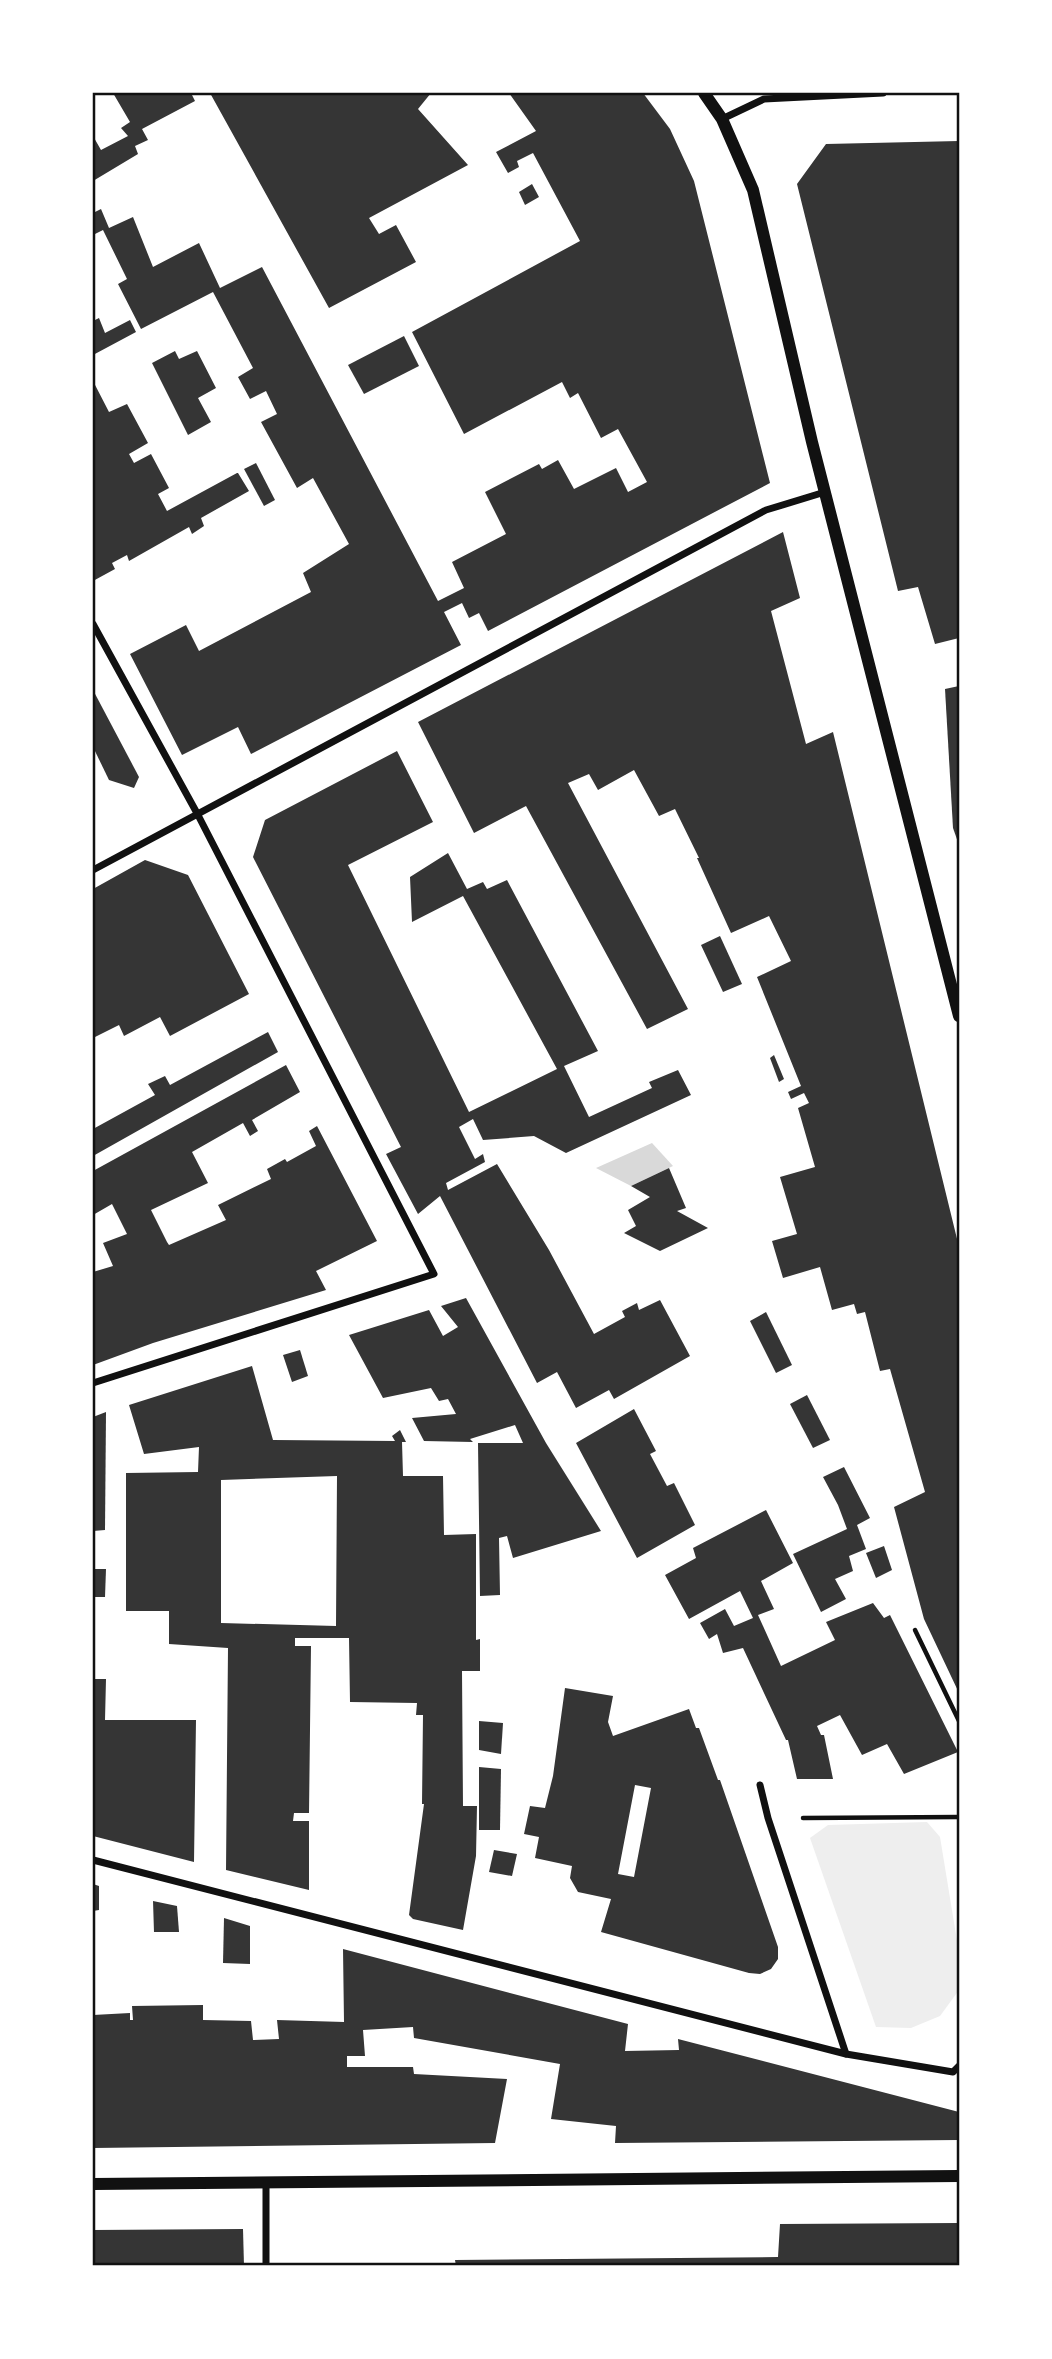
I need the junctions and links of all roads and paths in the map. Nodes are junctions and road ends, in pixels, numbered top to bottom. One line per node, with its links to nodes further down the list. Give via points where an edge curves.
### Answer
1 (704, 93): 3 (street)
2 (883, 93): 3 (street, via 764,99)
3 (722, 120): 4 (street, via 752,190)
4 (825, 492): 6 (street, via 766,510); 8 (street)
5 (93, 624): 6 (street)
6 (198, 815): 7 (street); 9 (street, via 434,1274)
7 (93, 870)
8 (959, 1016)
9 (93, 1383)
10 (915, 1630): 11 (path)
11 (959, 1721)
12 (760, 1785): 14 (street)
13 (959, 1816): 14 (path)
14 (768, 1818): 16 (street)
15 (93, 1860): 16 (street)
16 (846, 2054): 17 (street, via 953,2072)
17 (959, 2066)
18 (959, 2176): 19 (street)
19 (266, 2183): 20 (street); 21 (street)
20 (93, 2184)
21 (266, 2266)

